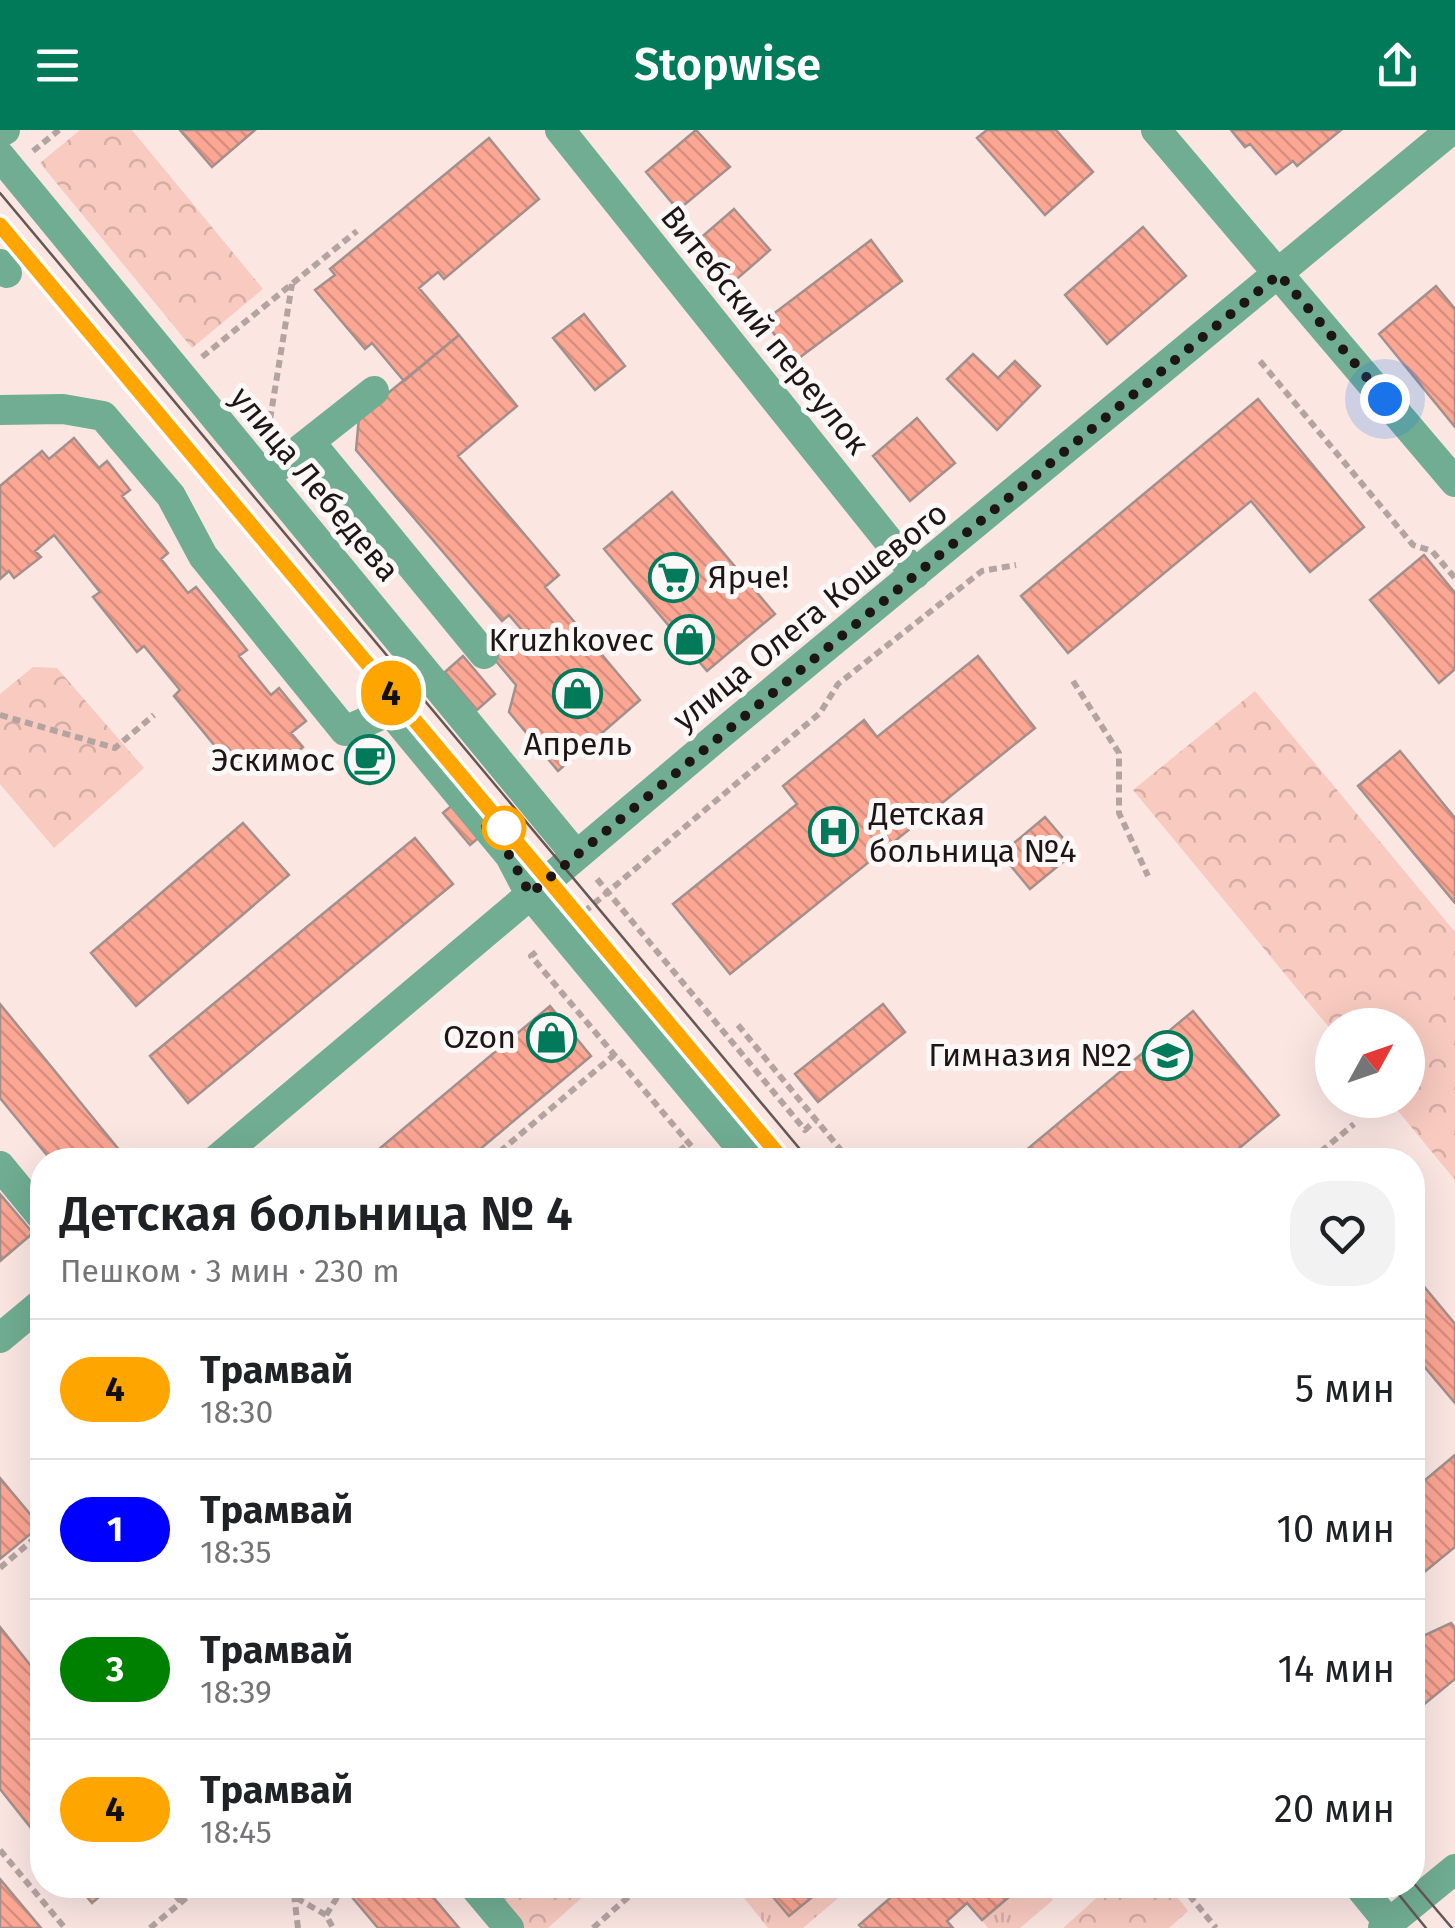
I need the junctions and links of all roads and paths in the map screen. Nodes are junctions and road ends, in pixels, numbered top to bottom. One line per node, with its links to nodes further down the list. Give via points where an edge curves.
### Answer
1 (560, 130): 17 (street, Витебский переулок)
2 (1156, 130): 6 (street)
3 (1452, 130): 6 (street, улица Олега Кошевого)
4 (0, 156): 14 (street, улица Лебедева)
5 (357, 231): 7 (path)
6 (1279, 274): 15 (street); 17 (street, улица Олега Кошевого)
7 (292, 284): 9 (path); 12 (path)
8 (1260, 362): 18 (path, via 1413,545 1432,551)
9 (190, 368)
10 (374, 392): 13 (street)
11 (0, 410): 26 (street, via 103,416 170,496 203,556 344,730 390,711 510,856)
12 (267, 439)
13 (310, 442): 14 (street); 19 (street)
14 (265, 478): 23 (street, улица Лебедева)
15 (1455, 482)
16 (1016, 565): 25 (path, via 982,570 838,684 820,713)
17 (915, 574): 23 (street, улица Олега Кошевого)
18 (1455, 578)
19 (484, 654)
20 (1073, 682): 24 (path, via 1119,753 1119,812)
21 (0, 715): 22 (path, via 115,748)
22 (154, 715)
23 (576, 855): 25 (path); 26 (street, улица Олега Кошевого)
24 (1148, 876)
25 (608, 892): 27 (path); 30 (path, via 805,1130)
26 (530, 894): 27 (street); 33 (street, улица Олега Кошевого)
27 (561, 931): 29 (path, via 531,956); 37 (street)
28 (738, 1025): 30 (path)
29 (614, 1055): 32 (path); 34 (path)
30 (816, 1120): 38 (path)
31 (1354, 1124): 39 (path)
32 (689, 1144): 35 (path); 36 (path)
33 (230, 1148)
34 (504, 1148)
35 (684, 1148)
36 (692, 1148)
37 (741, 1148)
38 (839, 1148)
39 (1325, 1148)
40 (0, 1166): 41 (street)
41 (30, 1203)
42 (30, 1313): 43 (street)
43 (0, 1338)
44 (30, 1542): 45 (path)
45 (0, 1568)
46 (0, 1850): 48 (path)
47 (1455, 1869): 49 (street)
48 (30, 1886)
49 (1425, 1894)
50 (40, 1898): 64 (path)
51 (178, 1898): 61 (path)
52 (186, 1898): 61 (path)
53 (294, 1898): 66 (path)
54 (299, 1898): 62 (path)
55 (337, 1898): 62 (path)
56 (484, 1898): 68 (street)
57 (627, 1898): 69 (path)
58 (1192, 1898): 70 (path)
59 (1367, 1898): 63 (street)
60 (1420, 1898): 63 (street)
61 (181, 1902): 65 (path)
62 (326, 1915): 67 (path)
63 (1386, 1926)
64 (65, 1928)
65 (150, 1928)
66 (298, 1928)
67 (332, 1928)
68 (508, 1928)
69 (593, 1928)
70 (1216, 1928)

